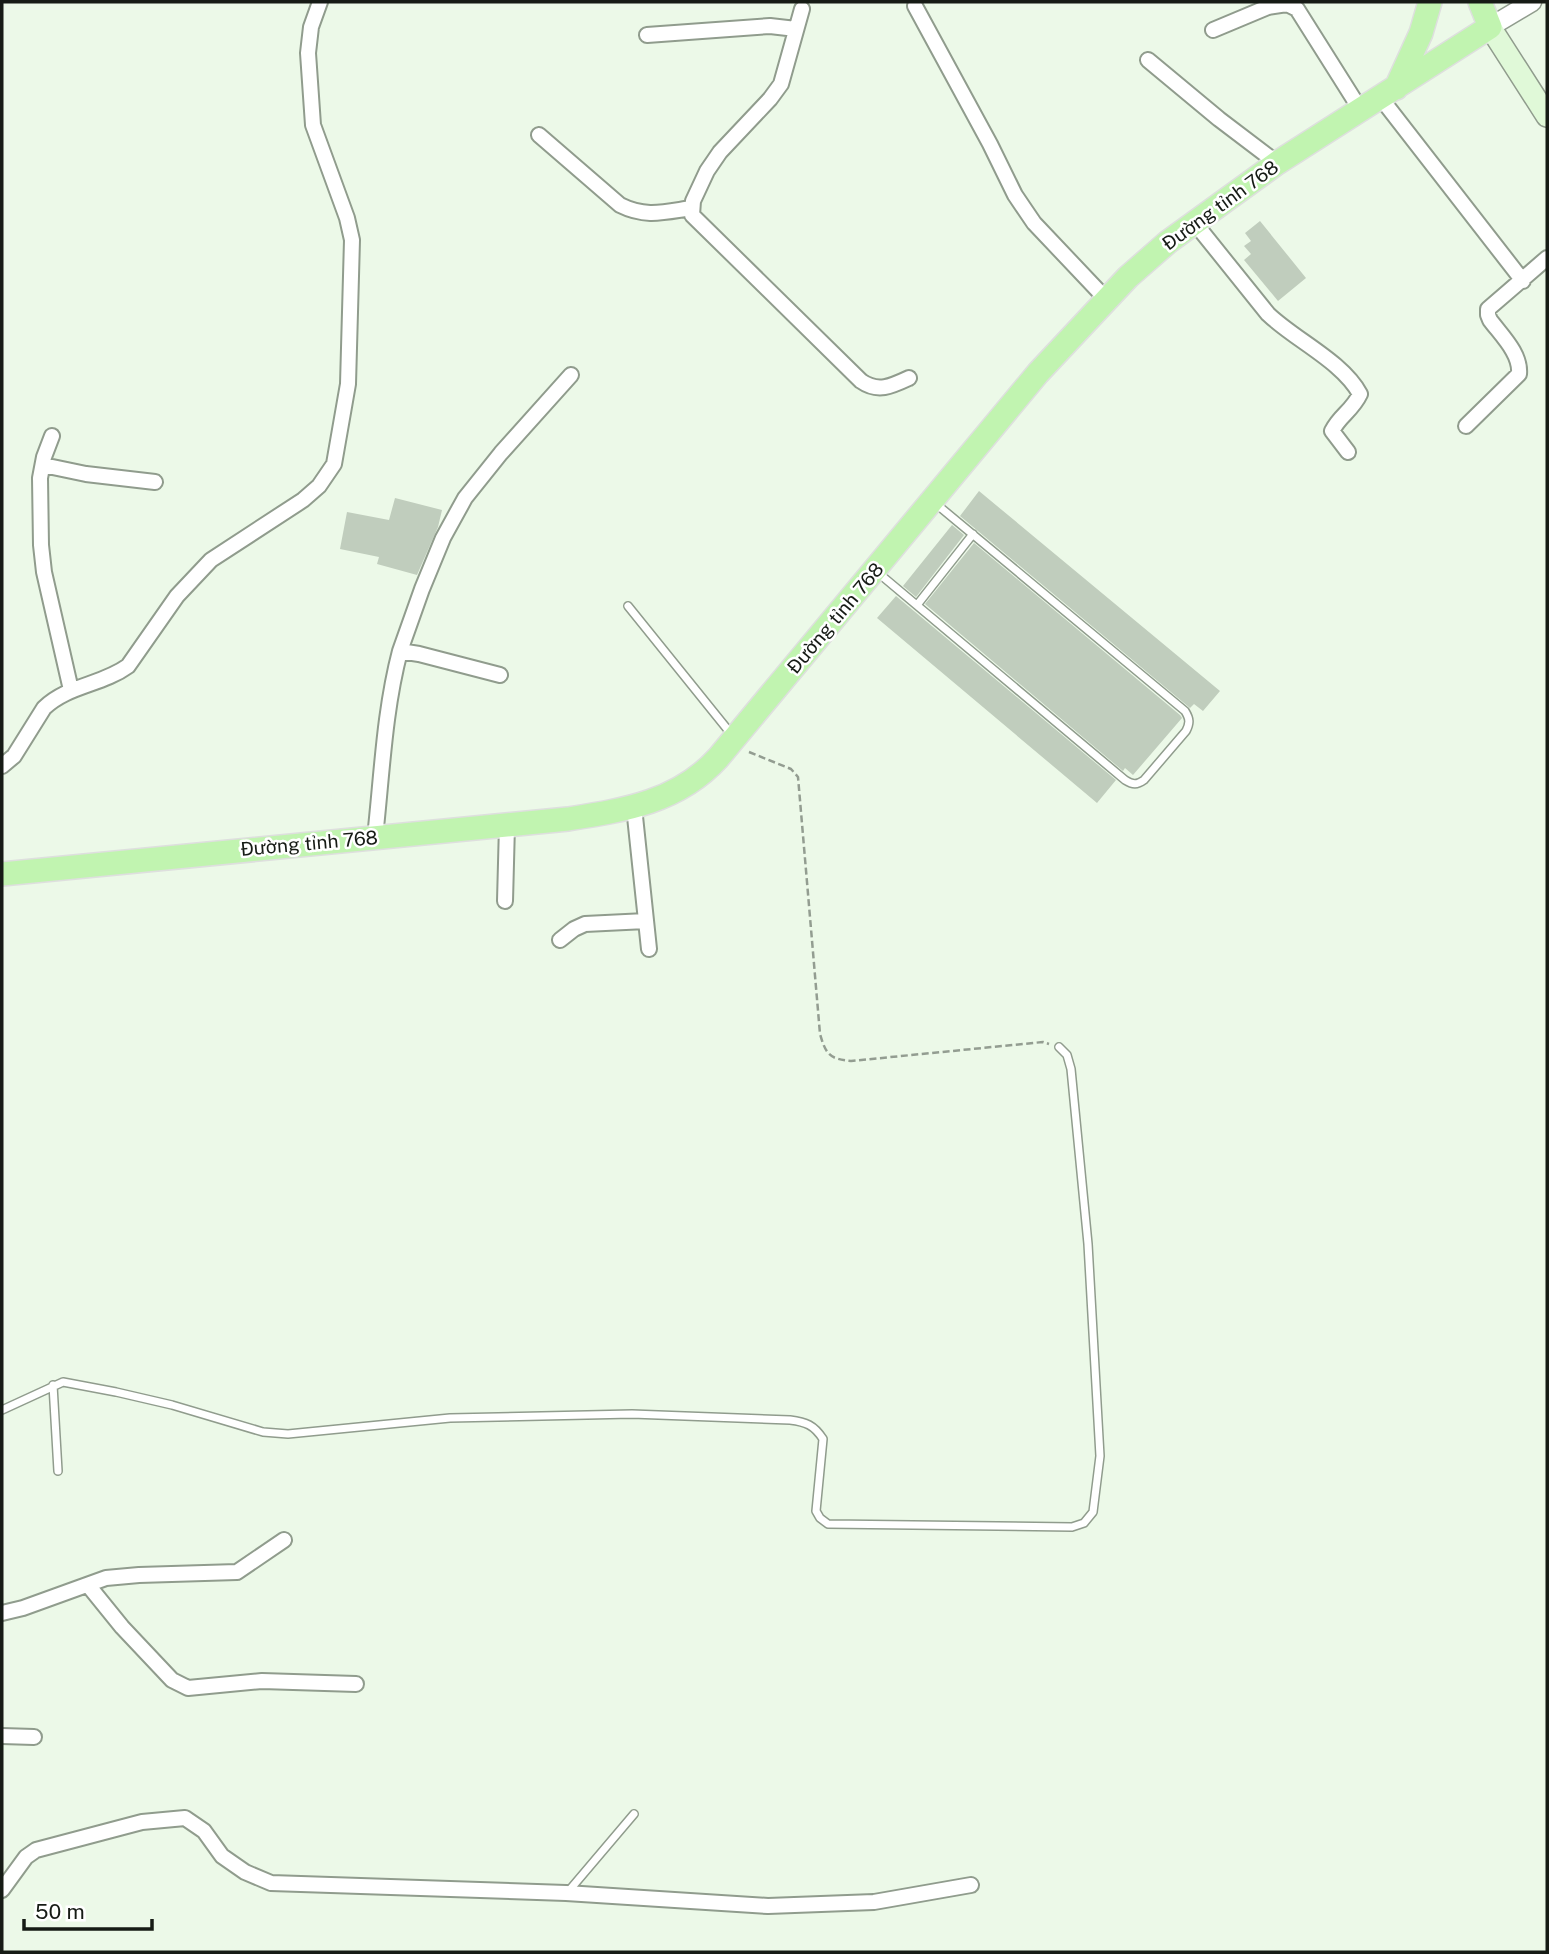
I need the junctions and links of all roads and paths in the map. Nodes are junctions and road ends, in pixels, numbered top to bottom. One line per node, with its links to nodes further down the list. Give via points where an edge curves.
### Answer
1 (320, 2): 36 (street, via 308,53 313,125 352,240 348,384 334,464 303,500 211,560 177,596 128,666)
2 (1430, 2): 12 (main road, via 1421,33)
3 (1480, 2): 7 (main road)
4 (1532, 2): 7 (street)
5 (915, 6): 21 (street, via 1015,195 1034,223)
6 (802, 9): 8 (street)
7 (1490, 27): 12 (main road, Đường tỉnh 768); 14 (main road)
8 (796, 29): 10 (street, via 769,26); 17 (street, via 777,90 720,152 700,184)
9 (1213, 30): 13 (street, via 1268,7 1287,4 1297,9)
10 (647, 35)
11 (1148, 60): 16 (street)
12 (1388, 93): 13 (main road, Đường tỉnh 768); 20 (street)
13 (1360, 109): 16 (main road, Đường tỉnh 768)
14 (1547, 116)
15 (539, 135): 17 (street, via 632,211)
16 (1277, 163): 18 (main road, Đường tỉnh 768)
17 (692, 208): 23 (street, via 692,215 861,381 880,388)
18 (1194, 222): 21 (main road, Đường tỉnh 768); 26 (street, via 1268,314 1355,384 1360,394 1355,405 1332,431)
19 (1547, 258): 20 (street)
20 (1522, 281): 24 (street, via 1489,309 1488,315 1515,354 1519,374)
21 (1106, 299): 29 (main road, Đường tỉnh 768)
22 (571, 375): 34 (street, via 465,498 443,538)
23 (909, 377)
24 (1466, 426)
25 (52, 436): 27 (street)
26 (1348, 452)
27 (43, 465): 28 (street); 36 (street, via 44,572)
28 (155, 482)
29 (932, 500): 30 (lane); 31 (main road, Đường tỉnh 768)
30 (973, 534): 32 (lane); 32 (lane, via 1185,711 1189,718 1186,731 1144,780 1132,784)
31 (874, 569): 32 (lane); 37 (main road, Đường tỉnh 768)
32 (917, 605)
33 (628, 606): 37 (lane)
34 (400, 651): 35 (street); 41 (street, via 386,721)
35 (500, 675)
36 (71, 690): 38 (street, via 44,708 14,756)
37 (732, 742): 39 (main road, Đường tỉnh 768, via 705,773); 47 (path, via 791,769 798,777 820,1034 825,1050 835,1060 1043,1042)
38 (2, 766)
39 (634, 807): 40 (main road, Đường tỉnh 768); 44 (street)
40 (507, 825): 41 (main road, Đường tỉnh 768); 43 (street)
41 (375, 837): 42 (main road, Đường tỉnh 768)
42 (2, 874)
43 (505, 901)
44 (646, 921): 45 (street, via 585,924); 46 (street)
45 (559, 940)
46 (649, 949)
47 (1059, 1047): 48 (lane, via 1067,1055 1072,1082 1088,1244 1100,1456 1093,1512 1084,1523 1072,1527 828,1524 816,1511 823,1439 809,1423 790,1419 632,1414 450,1418 278,1434 116,1392 63,1382)
48 (53, 1385): 49 (lane); 50 (lane)
49 (2, 1410)
50 (58, 1471)
51 (284, 1540): 52 (street, via 237,1572 139,1575)
52 (88, 1585): 53 (street); 54 (street, via 172,1680 188,1688 262,1682)
53 (2, 1613)
54 (356, 1684)
55 (2, 1736): 56 (street)
56 (34, 1737)
57 (634, 1814): 60 (lane)
58 (971, 1885): 60 (street, via 874,1902 789,1906)
59 (2, 1890): 60 (street, via 36,1850 142,1822 185,1818 204,1830 222,1856 271,1883)
60 (566, 1893)

